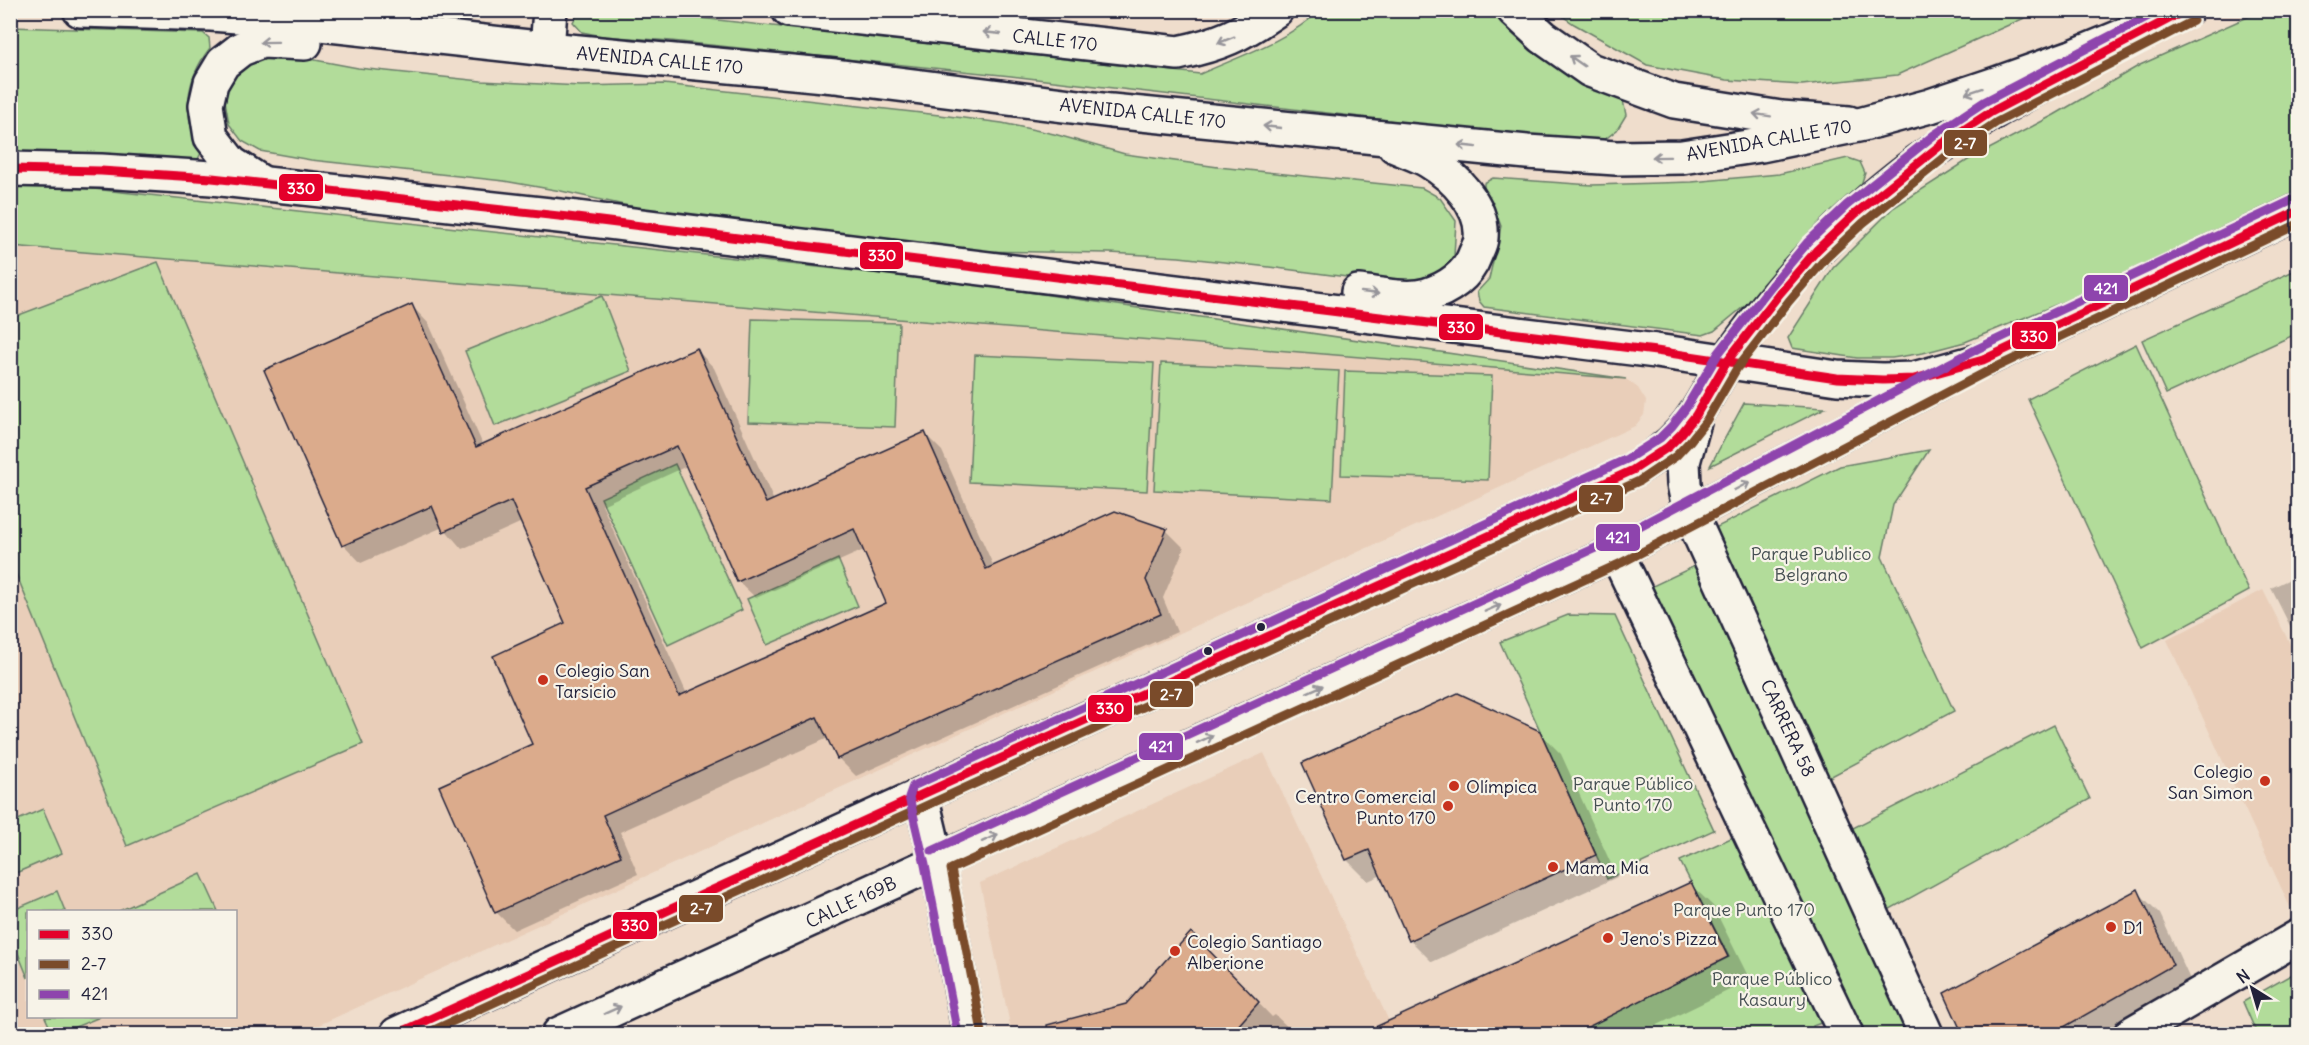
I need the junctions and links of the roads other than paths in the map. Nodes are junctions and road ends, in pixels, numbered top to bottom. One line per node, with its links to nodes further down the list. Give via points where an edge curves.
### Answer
1 (80, 10): 7 (main road, AVENIDA CALLE 170, via 211,14)
2 (550, 10): 8 (main road)
3 (789, 10): 4 (main road, CALLE 170, one-way to 3, via 1243,33 1178,53)
4 (1276, 10)
5 (1514, 10): 9 (main road, one-way to 5, via 1780,118 1674,100 1590,70 1543,37)
6 (2187, 10): 9 (main road, AVENIDA CALLE 170, one-way to 9, via 1996,84); 16 (main road, via 1991,112 1942,144 1817,250 1779,292)
7 (496, 43): 8 (main road, AVENIDA CALLE 170); 12 (main road, one-way to 12, via 262,41 241,49 223,63 211,83 206,105 212,137 231,163)
8 (547, 49): 10 (main road, AVENIDA CALLE 170, one-way to 8, via 1111,111 835,76)
9 (1863, 124): 10 (main road, AVENIDA CALLE 170, one-way to 10, via 1682,157 1616,158)
10 (1373, 137): 14 (main road, one-way to 10, via 1251,280 1400,297 1426,296 1451,285 1471,265 1482,238 1479,216 1453,179 1429,161)
11 (10, 169): 12 (main road, via 101,171)
12 (265, 184): 14 (main road)
13 (2298, 211): 15 (main road)
14 (1060, 278): 16 (main road)
15 (1983, 360): 16 (main road, via 1914,379 1883,380 1837,378); 18 (main road, CALLE 169B, one-way to 15)
16 (1727, 361): 17 (main road)
17 (1696, 415): 18 (main road, CARRERA 58, via 1683,462); 20 (main road, via 1668,447 1633,470)
18 (1690, 513): 19 (main road, CALLE 169B); 27 (main road, CARRERA 58)
19 (1616, 552): 21 (main road, CALLE 169B, one-way to 19); 26 (main road)
20 (921, 795): 21 (main road); 23 (main road)
21 (937, 862): 24 (main road, CALLE 169B, one-way to 21); 25 (main road)
22 (2298, 938): 28 (main road)
23 (397, 1035)
24 (559, 1035)
25 (970, 1035)
26 (1846, 1035)
27 (1926, 1035)
28 (2131, 1035)

